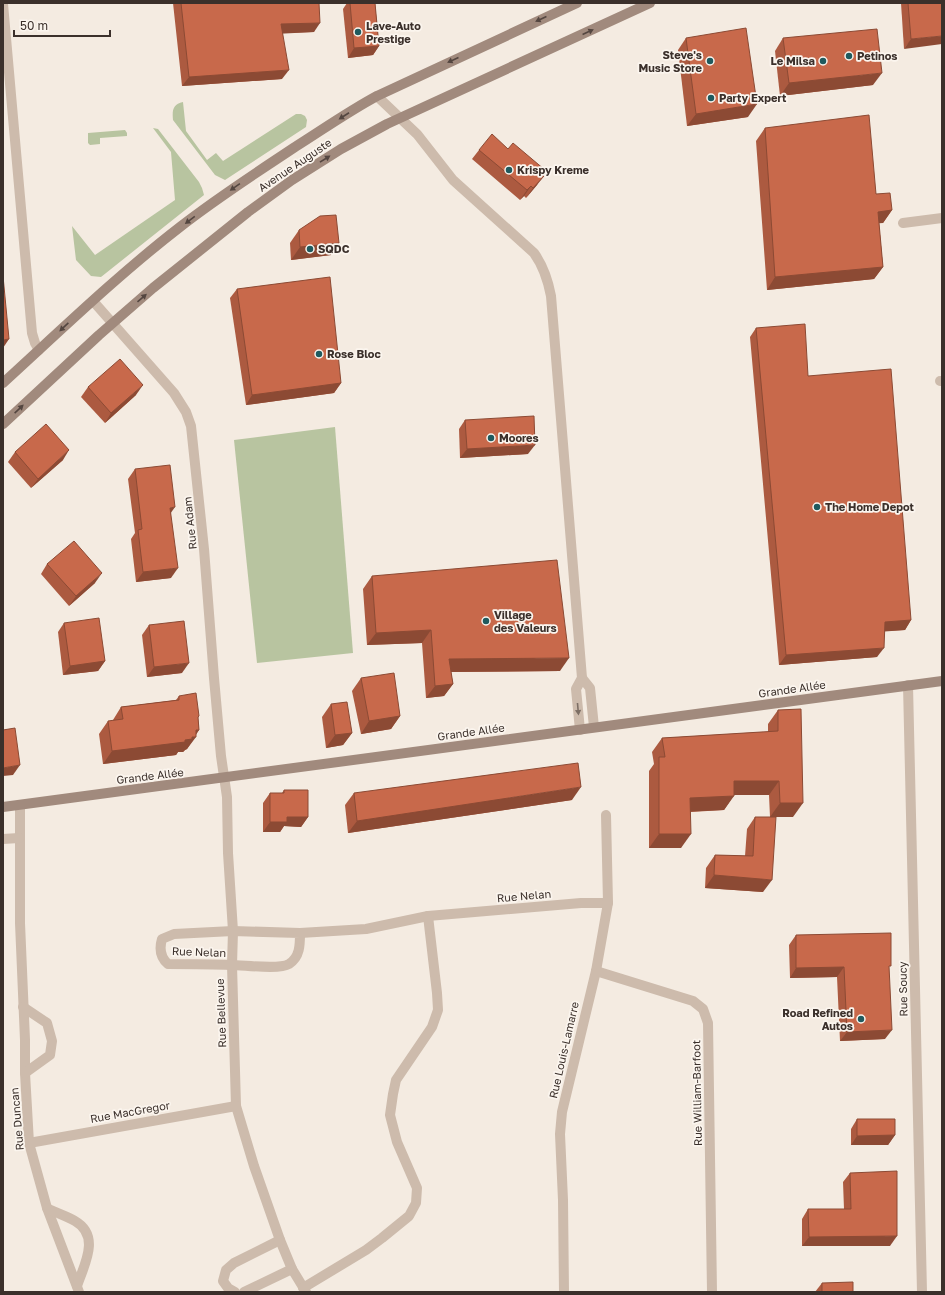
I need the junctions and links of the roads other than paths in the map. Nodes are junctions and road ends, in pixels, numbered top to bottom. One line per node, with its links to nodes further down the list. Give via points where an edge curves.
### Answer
1 (577, 3): 4 (main road, Avenue Auguste, one-way to 4)
2 (650, 3): 5 (main road, Avenue Auguste, one-way to 2)
3 (3, 4): 10 (street, via 32,334)
4 (377, 96): 5 (street); 8 (main road, Avenue Auguste, one-way to 8, via 341,117 220,198 171,235)
5 (401, 118): 9 (main road, Avenue Auguste, one-way to 5, via 188,259 287,184 346,146); 13 (street, via 453,180 534,253 547,278 551,296)
6 (942, 218): 7 (street)
7 (903, 223)
8 (93, 301): 9 (street, Rue Adam); 10 (main road, Avenue Auguste, one-way to 10)
9 (112, 323): 12 (main road, Avenue Auguste, one-way to 9); 18 (street, Rue Adam, via 174,393 191,426)
10 (39, 350): 11 (main road, Avenue Auguste)
11 (3, 384)
12 (3, 424)
13 (582, 678): 16 (street, via 590,688); 17 (street, one-way to 17, via 576,689)
14 (942, 681): 15 (main road, Grande Allée)
15 (908, 685): 16 (main road, Grande Allée); 43 (street, Rue Soucy)
16 (594, 727): 17 (main road, Grande Allée)
17 (580, 730): 18 (main road, Grande Allée)
18 (225, 778): 19 (main road, Grande Allée); 26 (street, Rue Bellevue)
19 (20, 805): 20 (main road, Grande Allée); 22 (street, Rue Duncan)
20 (3, 807)
21 (606, 816): 24 (street, Rue Louis-Lamarre)
22 (19, 838): 23 (street); 30 (street, Rue Duncan)
23 (3, 839)
24 (608, 903): 25 (street, Rue Nelan); 29 (street, Rue Louis-Lamarre)
25 (428, 916): 27 (street, Rue Nelan, via 366,929); 38 (street, via 438,1010 432,1027 396,1080 390,1115 397,1142 417,1188 416,1202 409,1216 382,1238)
26 (233, 931): 27 (street, Rue Nelan); 28 (street, Rue Bellevue); 28 (street, Rue Nelan, via 174,934 162,939 160,945 163,960 168,964)
27 (300, 934): 28 (street, Rue Nelan, via 298,954 294,961 287,965)
28 (232, 965): 32 (street, Rue Bellevue)
29 (596, 971): 41 (street, Rue Louis-Lamarre, via 562,1112 560,1134); 42 (street, Rue William-Barfoot, via 680,995 702,1009 708,1022)
30 (24, 1007): 31 (street, Rue Duncan); 31 (street, Rue Duncan, via 46,1023 52,1041 50,1054)
31 (25, 1073): 33 (street, Rue Duncan)
32 (236, 1106): 33 (street, Rue MacGregor); 35 (street, Rue Bellevue)
33 (29, 1143): 34 (street, Rue Duncan)
34 (47, 1208): 37 (street, Rue Duncan); 37 (street, Rue Duncan, via 77,1222 88,1234 90,1248)
35 (280, 1240): 36 (street, Rue Bellevue); 39 (street, via 234,1263 226,1270 223,1281)
36 (292, 1269): 38 (street, Rue Bellevue); 40 (street)
37 (78, 1289)
38 (305, 1290)
39 (235, 1292)
40 (244, 1292)
41 (564, 1292)
42 (712, 1292)
43 (922, 1292)

